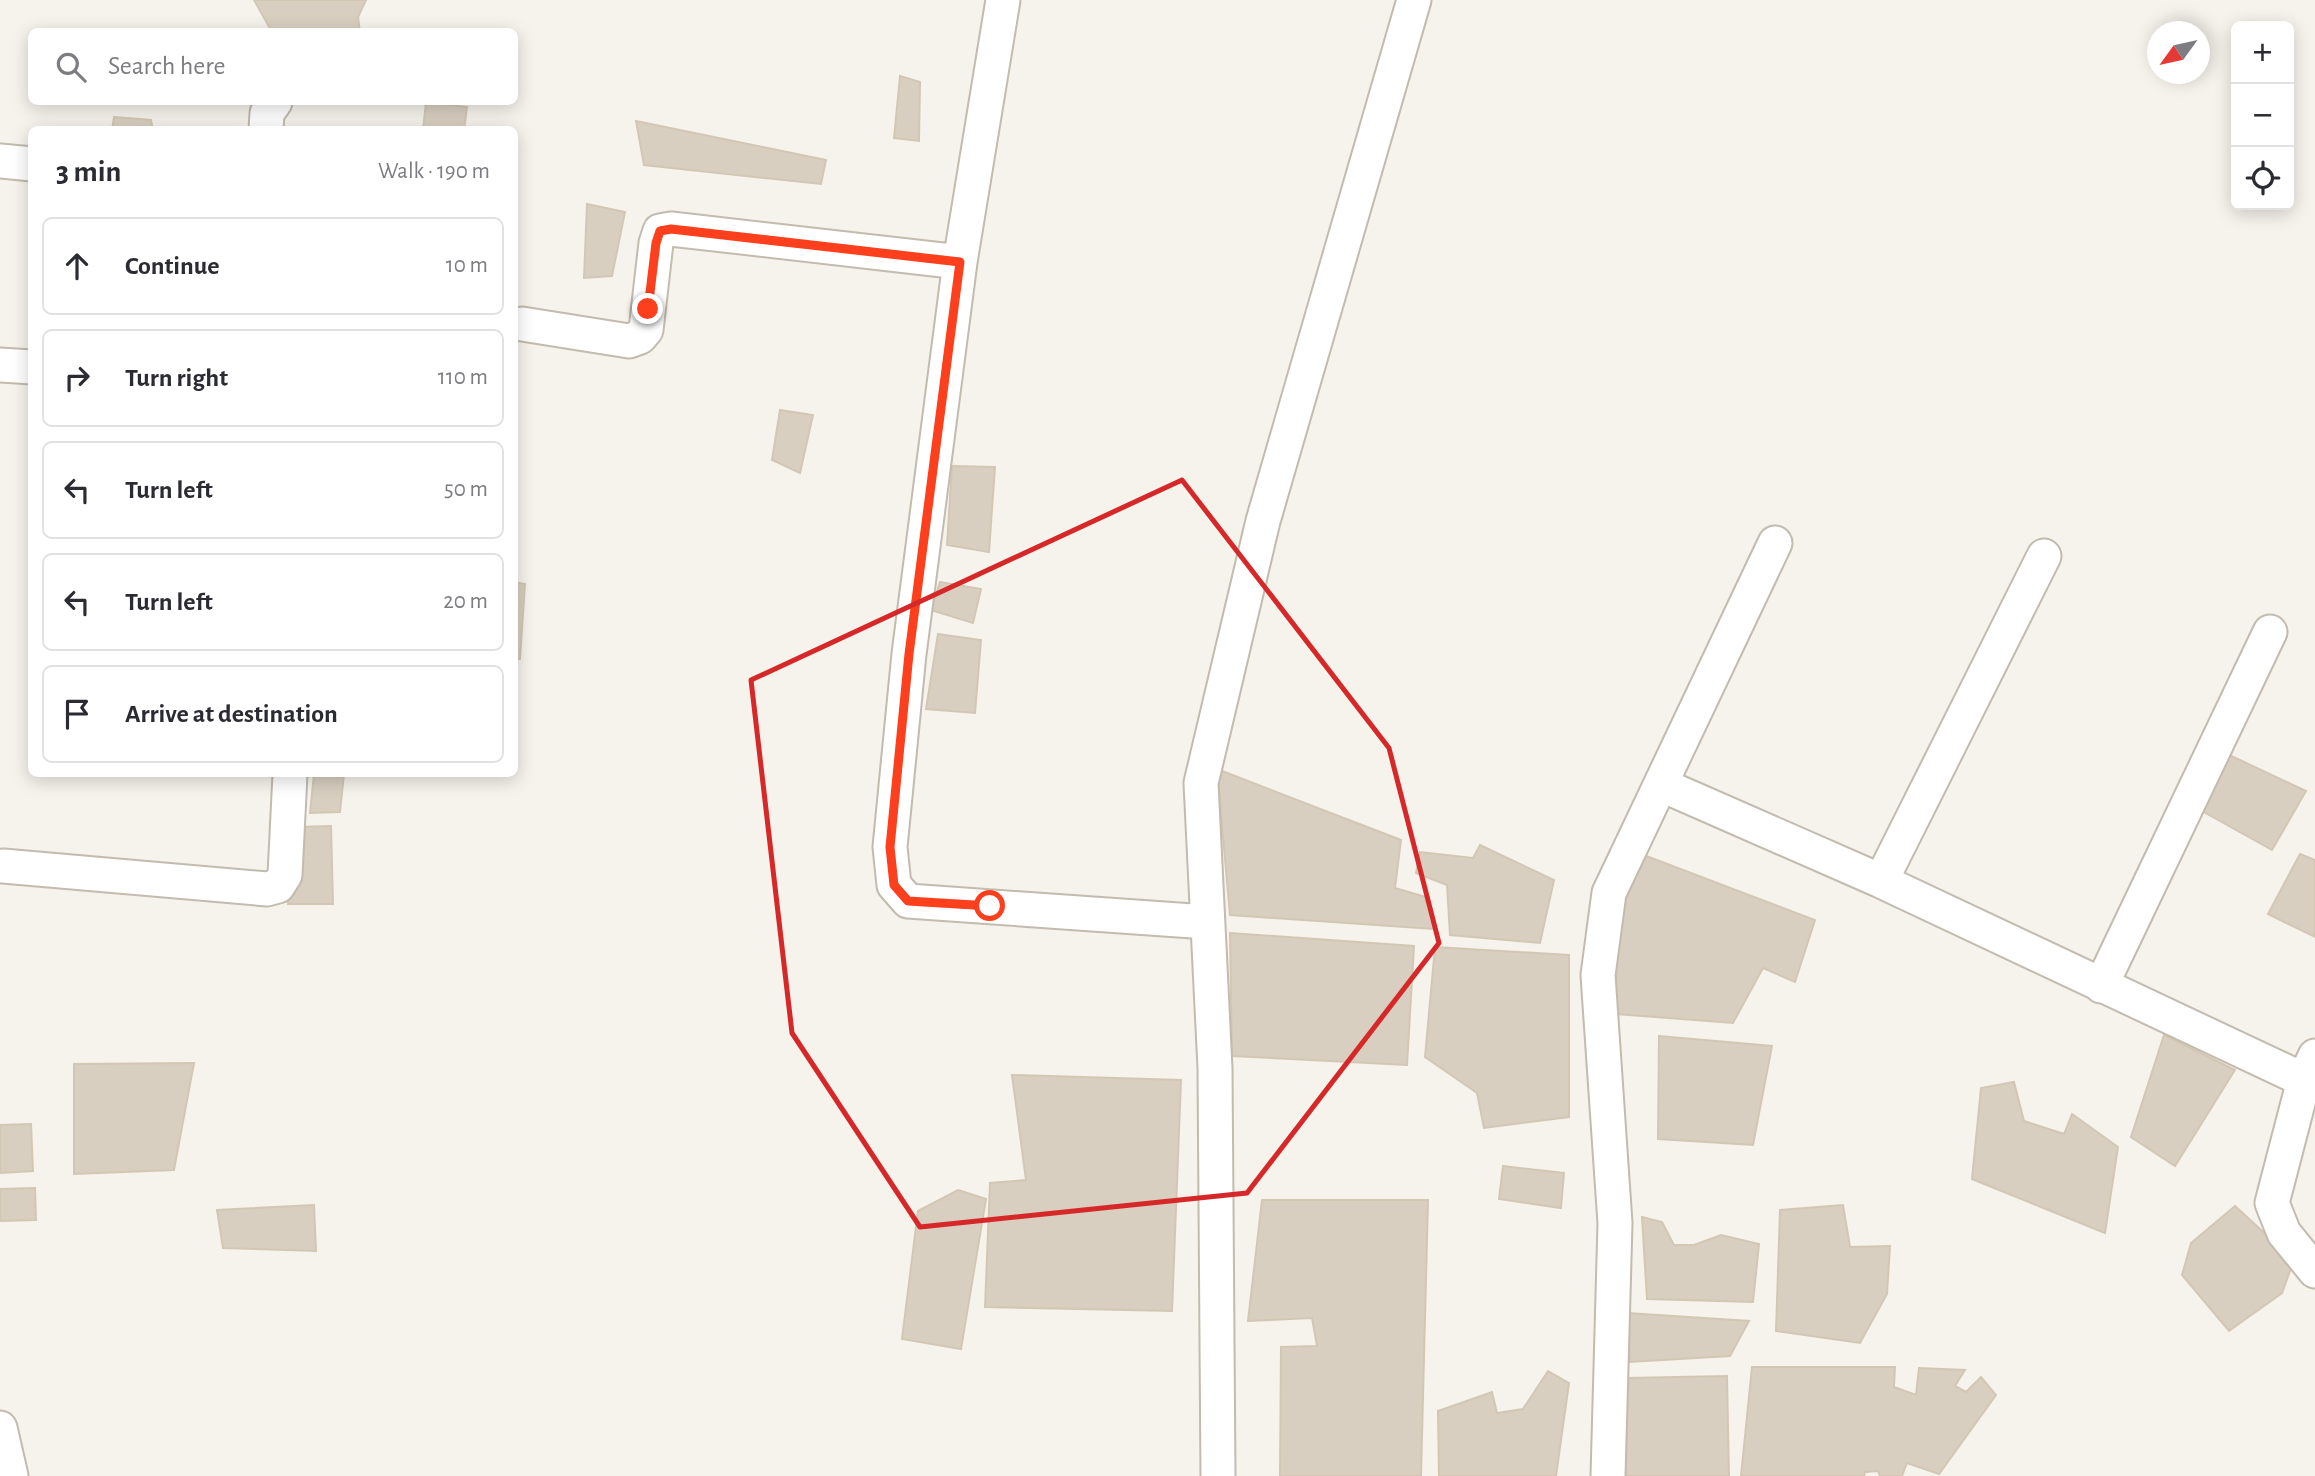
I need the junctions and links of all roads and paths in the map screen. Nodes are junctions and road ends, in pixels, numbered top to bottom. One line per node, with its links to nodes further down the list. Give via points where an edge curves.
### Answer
1 (1003, 0): 7 (street)
2 (1414, 0): 18 (street, via 1263,521 1201,783)
3 (273, 105): 4 (street)
4 (266, 126)
5 (0, 161): 6 (street)
6 (28, 164)
7 (960, 262): 8 (street, via 671,229 660,231 656,243 646,330 640,337 629,341); 18 (street, via 909,654 890,847 894,885 908,901)
8 (522, 324)
9 (0, 365): 10 (street)
10 (28, 367)
11 (1775, 542): 15 (street)
12 (2045, 556): 17 (street)
13 (2270, 632): 19 (street)
14 (290, 777): 16 (street, via 285,875 278,886 267,889)
15 (1662, 785): 17 (street); 25 (street, via 1609,893 1598,975 1615,1223)
16 (1, 858)
17 (1881, 881): 19 (street)
18 (1208, 922): 24 (street, via 1215,1082)
19 (2101, 986): 20 (street)
20 (2309, 1068): 21 (street, via 2272,1203 2284,1233)
21 (2315, 1271)
22 (0, 1428): 23 (street)
23 (11, 1476)
24 (1218, 1476)
25 (1608, 1476)

